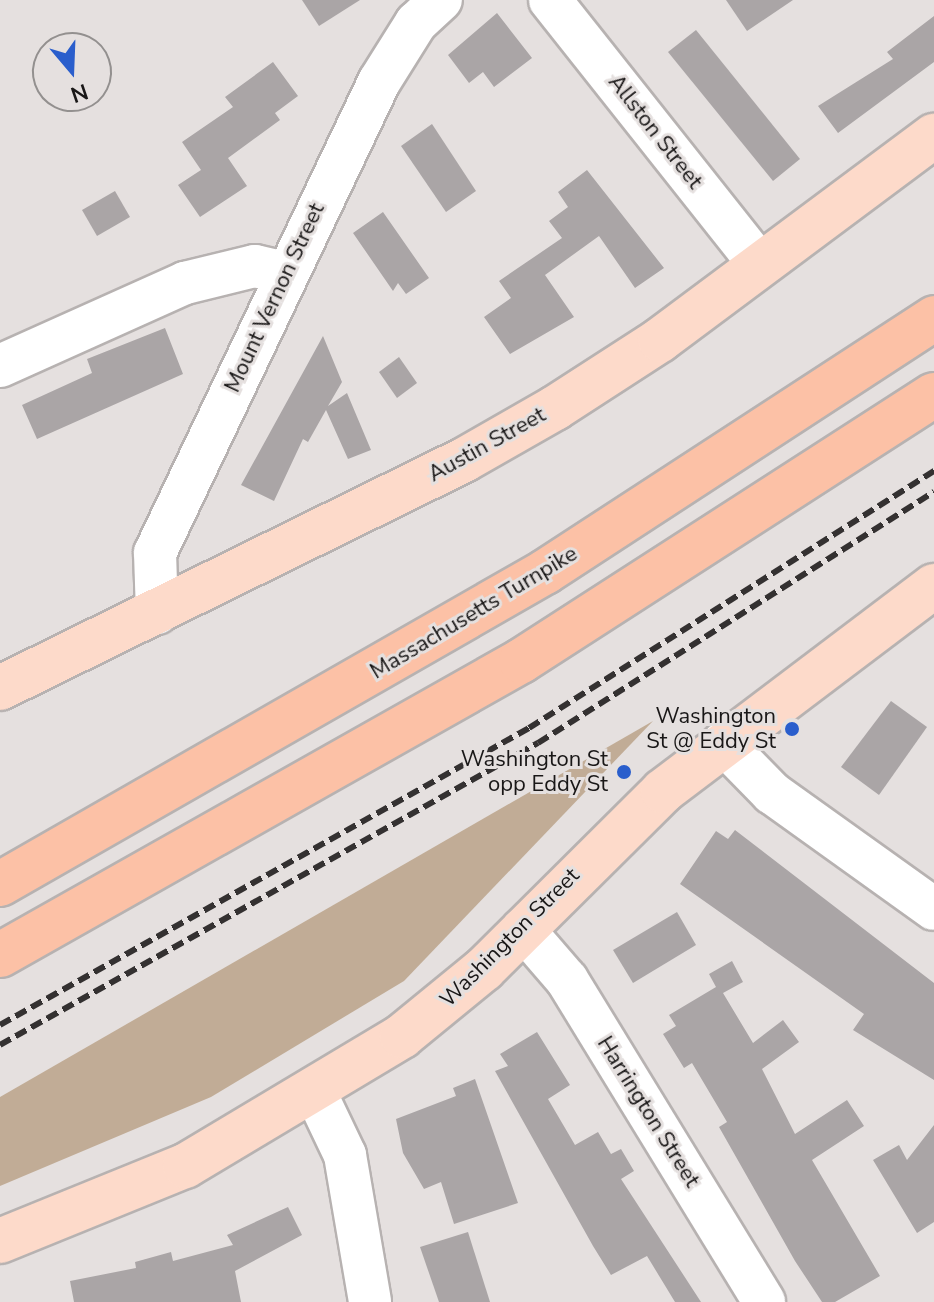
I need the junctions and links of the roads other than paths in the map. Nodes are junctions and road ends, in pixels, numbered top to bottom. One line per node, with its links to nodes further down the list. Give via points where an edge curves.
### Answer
1 (441, 0): 5 (street, Mount Vernon Street, via 396,49)
2 (550, 0): 4 (street, Allston Street)
3 (934, 136): 4 (main road, Austin Street)
4 (760, 265): 10 (main road, Austin Street, via 660,340 503,438)
5 (286, 273): 7 (street, via 255,266 198,279); 10 (street, Mount Vernon Street, via 155,553)
6 (934, 318): 13 (highway, Massachusetts Turnpike, via 519,587)
7 (0, 366)
8 (934, 395): 16 (highway, via 521,661)
9 (934, 586): 12 (main road, Washington Street)
10 (157, 613): 11 (main road, Austin Street)
11 (0, 688)
12 (723, 743): 14 (street, via 772,793); 15 (main road, Washington Street, via 609,840)
13 (0, 884)
14 (934, 909)
15 (523, 929): 17 (main road, Washington Street, via 436,1012); 20 (street, Harrington Street, via 567,980)
16 (0, 955)
17 (315, 1092): 18 (main road, Washington Street, via 140,1188); 19 (street, via 345,1155)
18 (0, 1241)
19 (370, 1302)
20 (764, 1302)

